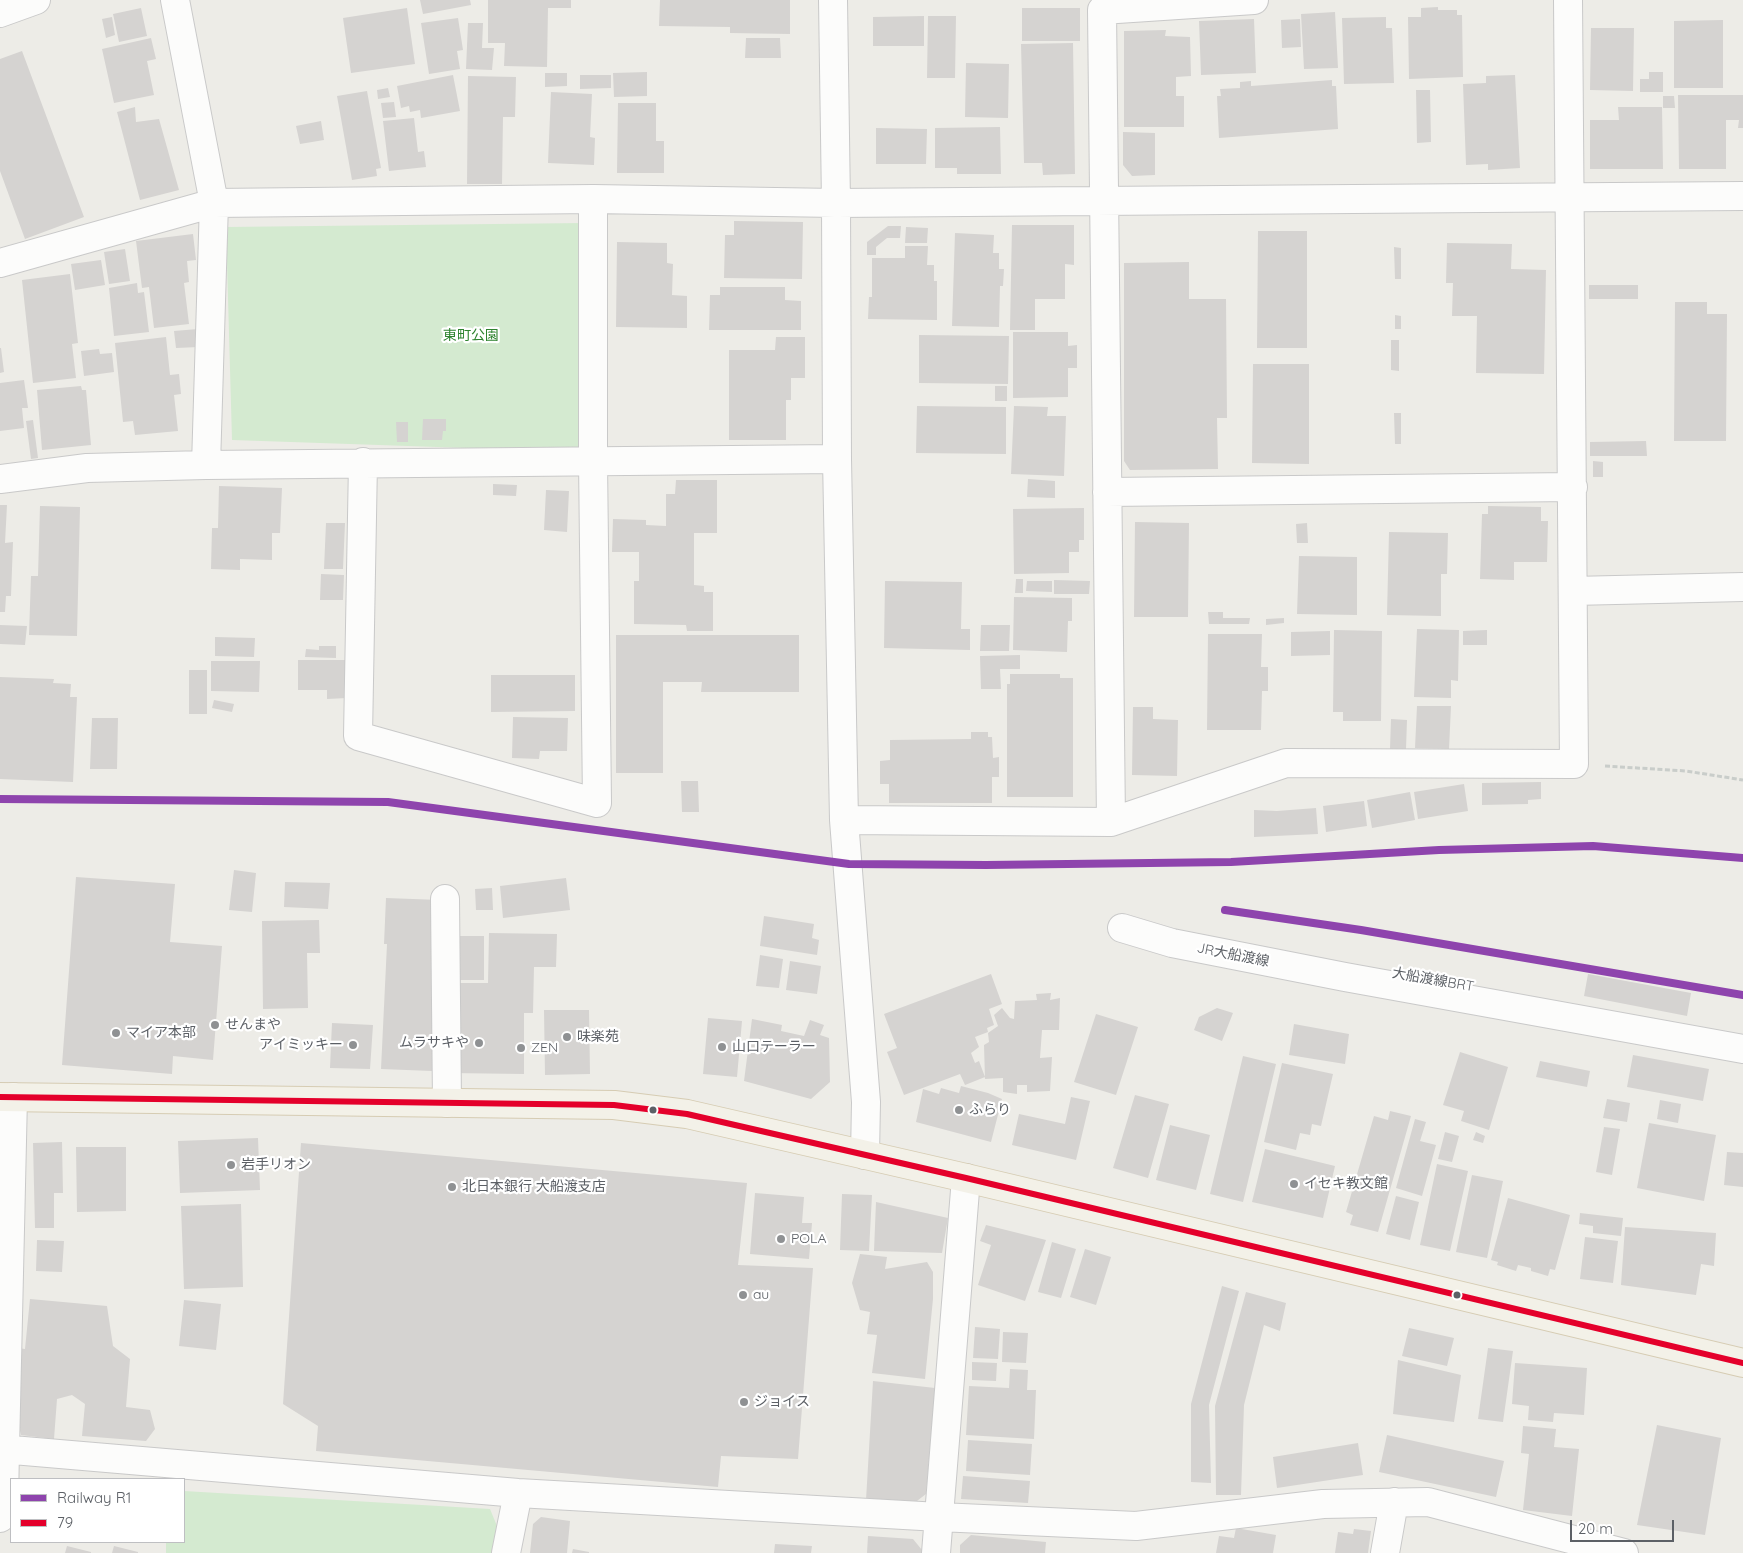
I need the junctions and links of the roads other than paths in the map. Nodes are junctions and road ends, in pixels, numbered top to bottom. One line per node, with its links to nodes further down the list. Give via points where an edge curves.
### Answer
1 (36, 0): 6 (street)
2 (175, 0): 11 (street)
3 (833, 0): 12 (street)
4 (1254, 0): 10 (street, via 1102,10)
5 (1568, 0): 8 (street)
6 (0, 13)
7 (1743, 196): 8 (street)
8 (1570, 198): 10 (street); 19 (street)
9 (593, 199): 11 (street); 12 (street); 15 (street)
10 (1104, 201): 12 (street); 20 (street)
11 (214, 203): 13 (street); 17 (street)
12 (836, 203): 14 (street)
13 (0, 262)
14 (837, 459): 15 (street); 23 (street)
15 (592, 460): 16 (street); 16 (street, via 597,803 358,736)
16 (363, 462): 17 (street)
17 (206, 464): 18 (street, via 87,468)
18 (0, 479)
19 (1572, 487): 20 (street); 22 (street)
20 (1107, 492): 24 (street)
21 (1743, 587): 22 (street)
22 (1573, 591): 24 (street, via 1574,764 1286,763)
23 (844, 820): 24 (street); 32 (street, via 866,1102)
24 (1111, 822)
25 (444, 899): 31 (street)
26 (1122, 928): 27 (street, JR大船渡線, via 1172,943); 28 (street, 大船渡線BRT, via 1175,931)
27 (1346, 977): 29 (street, 大船渡線BRT)
28 (1743, 1035)
29 (1743, 1049)
30 (6, 1097): 31 (main road); 35 (street)
31 (446, 1103): 32 (main road, via 614,1105 687,1114)
32 (865, 1155): 33 (main road)
33 (966, 1178): 34 (main road); 38 (street)
34 (1743, 1363)
35 (3, 1449): 36 (street); 39 (street, via 4,1502)
36 (518, 1492): 38 (street); 41 (street)
37 (1394, 1502): 38 (street, via 1323,1504 1136,1526); 40 (street, via 1428,1502); 43 (street)
38 (939, 1517): 42 (street)
39 (0, 1518)
40 (1587, 1548): 44 (street)
41 (506, 1553)
42 (936, 1553)
43 (1385, 1553)
44 (1624, 1553)

